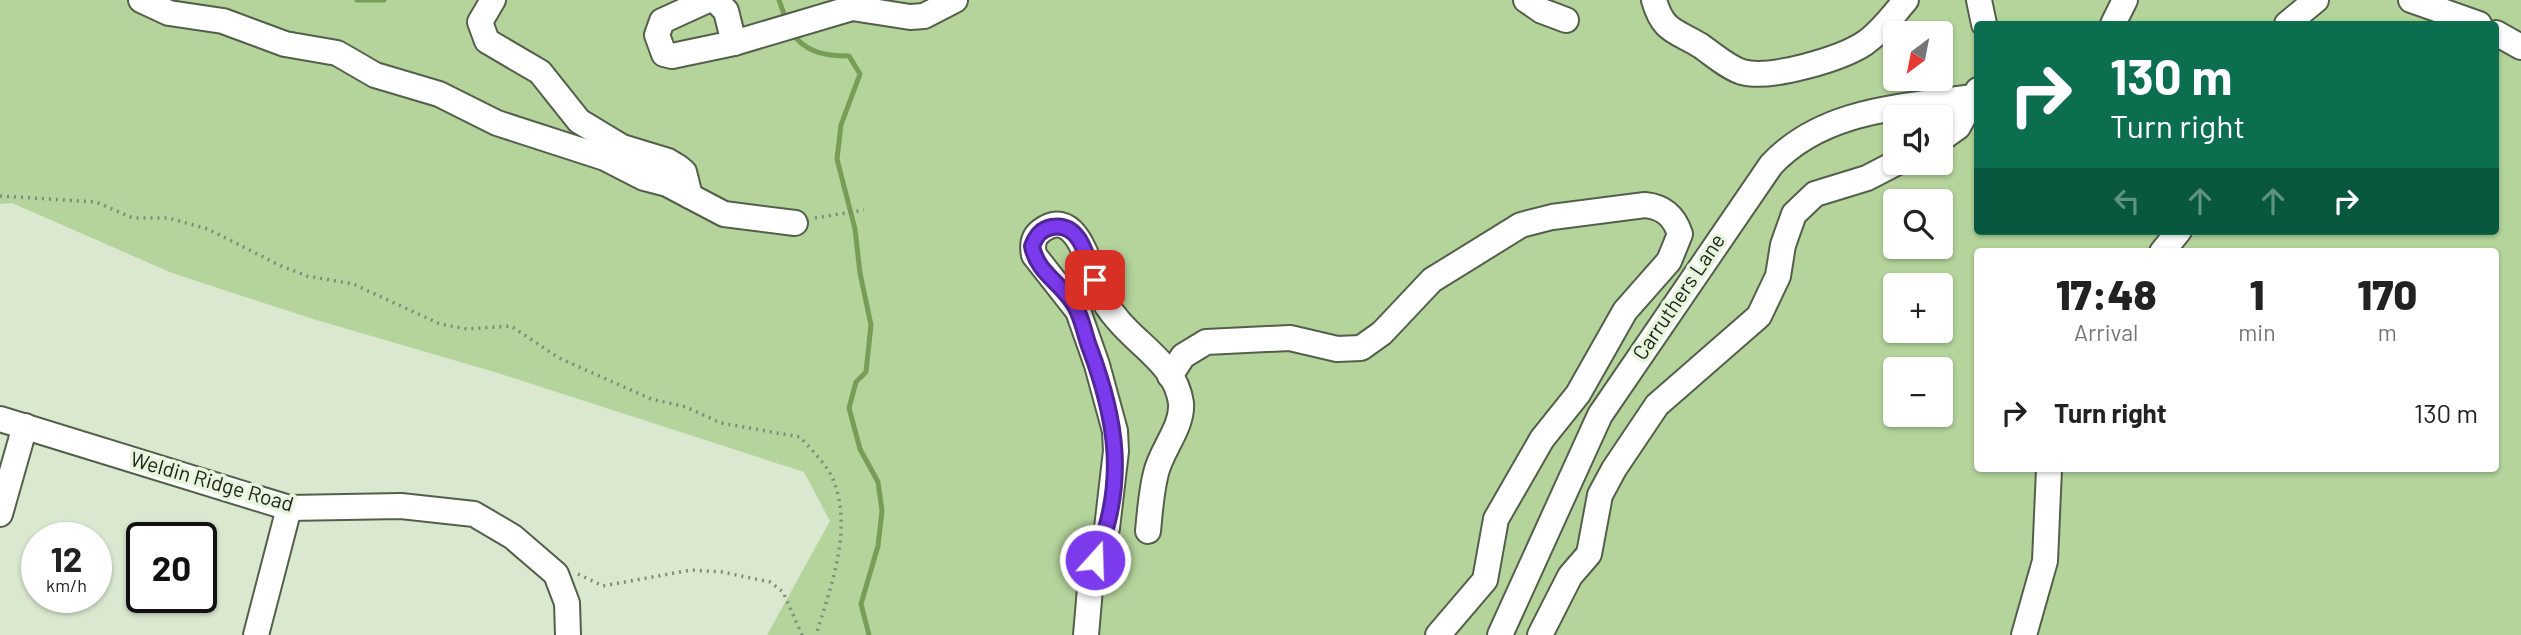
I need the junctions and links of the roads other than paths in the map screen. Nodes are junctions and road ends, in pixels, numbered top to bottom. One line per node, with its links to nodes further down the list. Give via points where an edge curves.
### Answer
1 (141, 0): 26 (street, via 169,13 223,21 285,44 337,53 375,75 439,94 497,123 605,158)
2 (493, 0): 26 (street, via 480,22 487,41 540,72 579,121 607,140 678,167 684,172)
3 (708, 0): 20 (street, via 662,21 659,47 672,56)
4 (715, 0): 20 (street, via 726,11)
5 (955, 0): 13 (street, via 924,16 911,17)
6 (1526, 0): 14 (street)
7 (1654, 0): 8 (street, via 1663,24 1671,31 1752,74 1847,52 1881,30)
8 (1906, 0)
9 (1979, 0): 15 (street)
10 (2124, 0): 16 (street)
11 (2411, 0): 18 (street)
12 (2310, 2): 17 (street)
13 (851, 4): 20 (street)
14 (1566, 20)
15 (1983, 21)
16 (2114, 21)
17 (2290, 21)
18 (2470, 21)
19 (2499, 35): 21 (street)
20 (734, 44)
21 (2521, 47)
22 (1974, 95): 39 (street, Carruthers Lane, via 1837,121 1798,140 1771,165 1600,415)
23 (1974, 99): 24 (street)
24 (1953, 131)
25 (1883, 170): 40 (street, via 1815,194 1794,214 1785,235 1779,276 1759,316 1657,405 1614,469 1600,495 1589,554 1570,576)
26 (690, 196): 27 (street, via 724,214)
27 (794, 223)
28 (1170, 376): 34 (street, via 1181,408 1156,472); 37 (street, via 1104,300 1079,237 1055,226 1040,232 1032,246 1034,255 1078,311 1115,431 1107,528 1091,577); 38 (street, via 1183,356 1206,342 1290,338 1337,349 1361,348 1382,333 1432,281 1521,225 1645,205 1671,215 1680,234 1672,255 1625,311 1578,394 1542,439 1496,519 1485,580)
29 (0, 419): 30 (street, Weldin Ridge Road)
30 (25, 426): 32 (street, Weldin Ridge Road); 33 (street)
31 (2049, 472): 41 (street, via 2045,561)
32 (289, 508): 35 (street); 36 (street, Weldin Ridge Road, via 401,506 474,514 513,537 556,574 566,603)
33 (0, 514)
34 (1148, 531)
35 (256, 635)
36 (568, 635)
37 (1086, 635)
38 (1438, 635)
39 (1500, 635)
40 (1541, 635)
41 (2024, 635)

